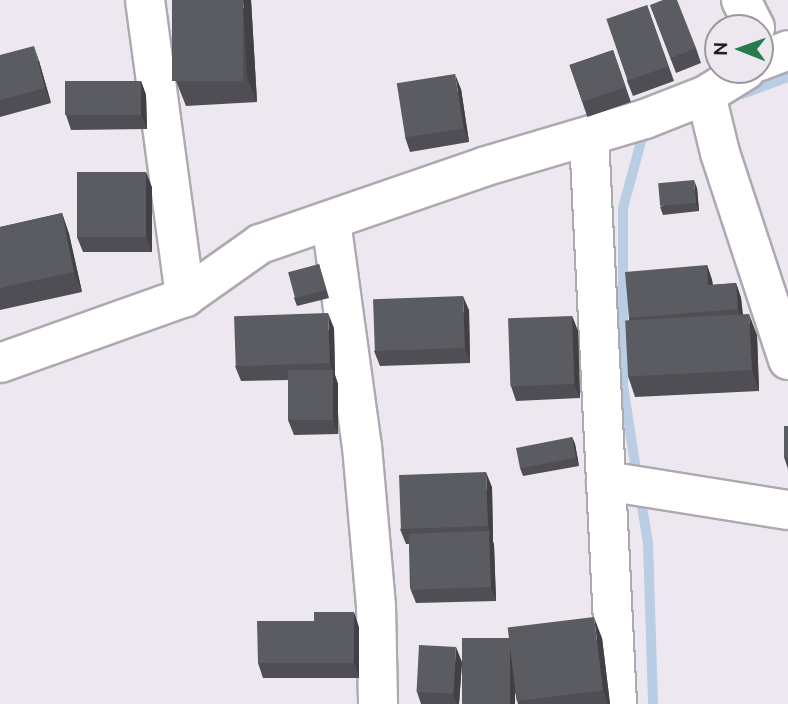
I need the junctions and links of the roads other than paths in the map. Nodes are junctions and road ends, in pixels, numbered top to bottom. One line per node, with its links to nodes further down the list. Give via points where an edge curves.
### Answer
1 (145, 0): 6 (street)
2 (720, 84): 3 (street)
3 (706, 95): 4 (street); 7 (street, via 720,153)
4 (589, 137): 5 (street, via 484,167); 9 (street)
5 (331, 221): 6 (street, via 260,244); 11 (street, via 362,446 376,606)
6 (185, 297): 8 (street)
7 (788, 360)
8 (0, 363)
9 (606, 481): 10 (street); 12 (street)
10 (788, 510)
11 (378, 704)
12 (617, 704)

